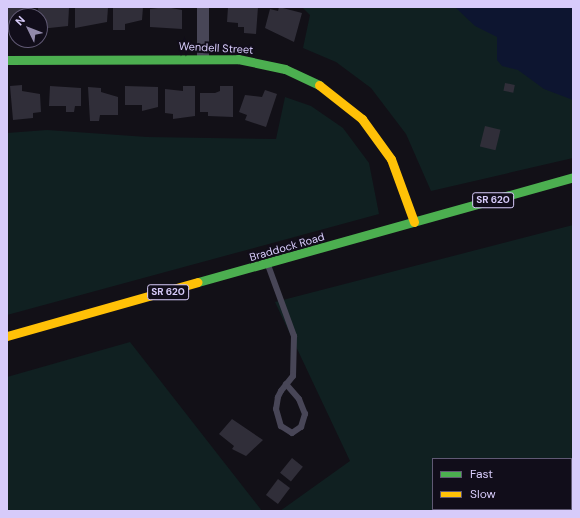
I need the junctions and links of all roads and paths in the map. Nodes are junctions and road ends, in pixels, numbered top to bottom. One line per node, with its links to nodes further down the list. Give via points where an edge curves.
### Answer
1 (203, 7): 2 (street)
2 (203, 58): 3 (main road, Wendell Street); 5 (main road, Wendell Street, via 238,59 285,69 344,102 366,124 391,160)
3 (7, 60)
4 (573, 177): 5 (main road, Braddock Road / SR 620)
5 (414, 222): 6 (main road, Braddock Road / SR 620)
6 (268, 265): 7 (main road, Braddock Road / SR 620); 8 (lane, via 294,336 296,359 293,376)
7 (7, 336)
8 (286, 384): 8 (lane, via 278,397 276,409 281,426 292,433 301,428 305,414 299,399)

